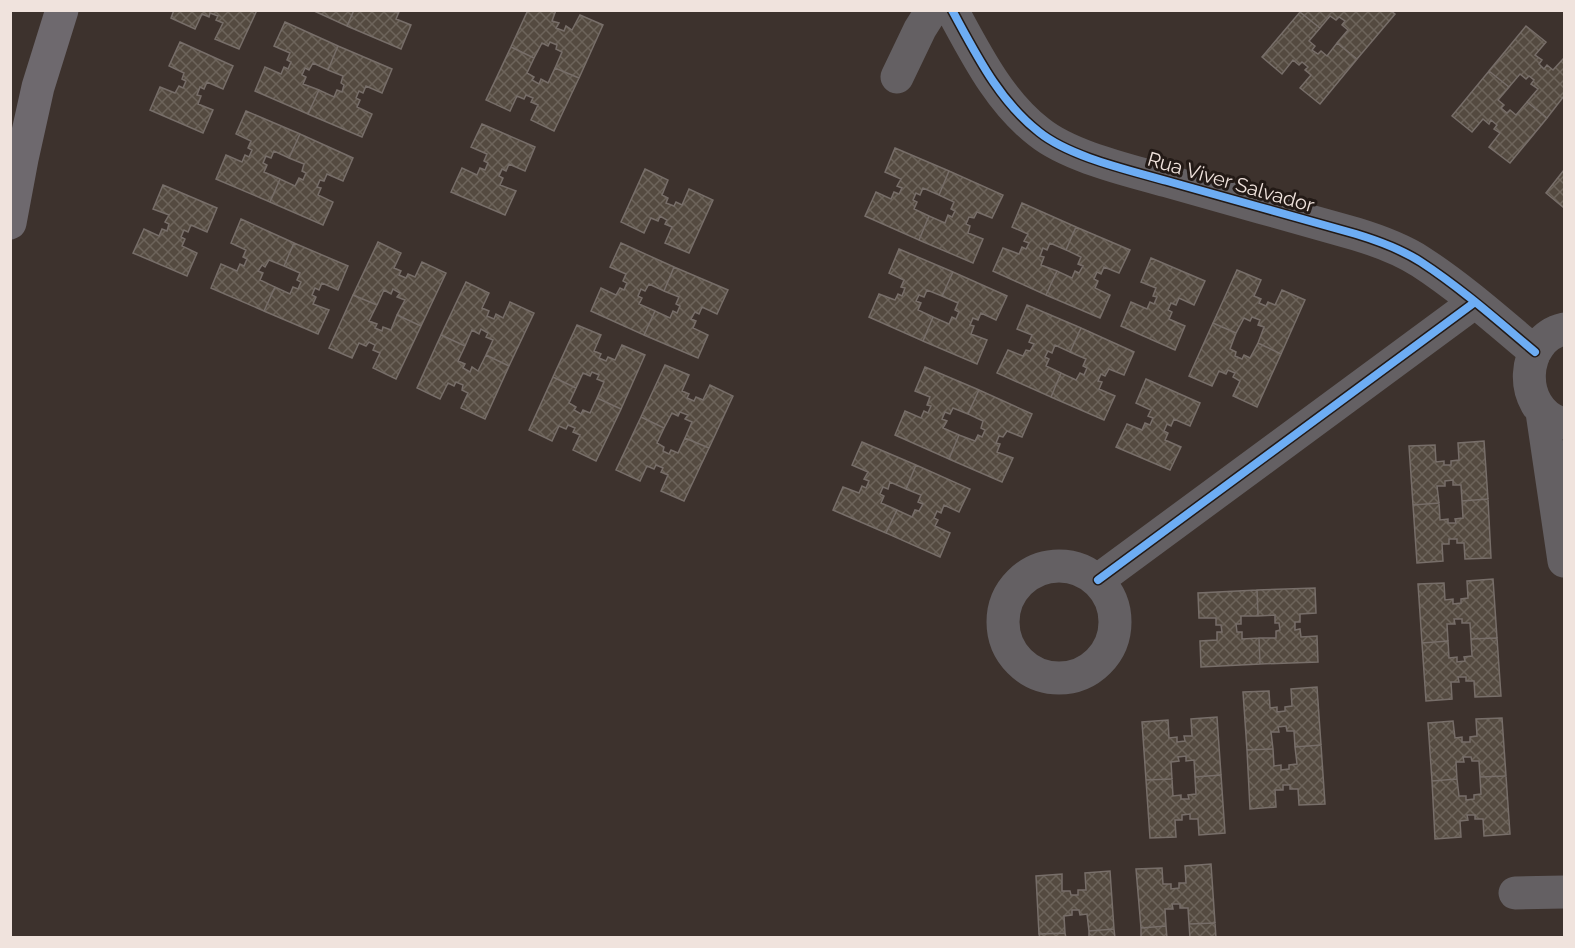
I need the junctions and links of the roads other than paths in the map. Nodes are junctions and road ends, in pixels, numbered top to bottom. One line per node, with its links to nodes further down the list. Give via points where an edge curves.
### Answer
1 (62, 10): 5 (main road, via 38,87)
2 (932, 10): 4 (street)
3 (952, 10): 6 (street, Rua Viver Salvador, via 1008,103 1040,134 1080,155 1391,246 1420,261)
4 (897, 77)
5 (10, 223)
6 (1476, 302): 8 (street, Rua Viver Salvador); 12 (street)
7 (1564, 329): 8 (street, via 1545,339)
8 (1535, 352): 9 (street, via 1528,383 1533,399)
9 (1553, 418): 10 (street)
10 (1558, 479): 11 (street)
11 (1564, 561)
12 (1098, 580)
13 (1564, 892): 14 (street)
14 (1515, 893)

